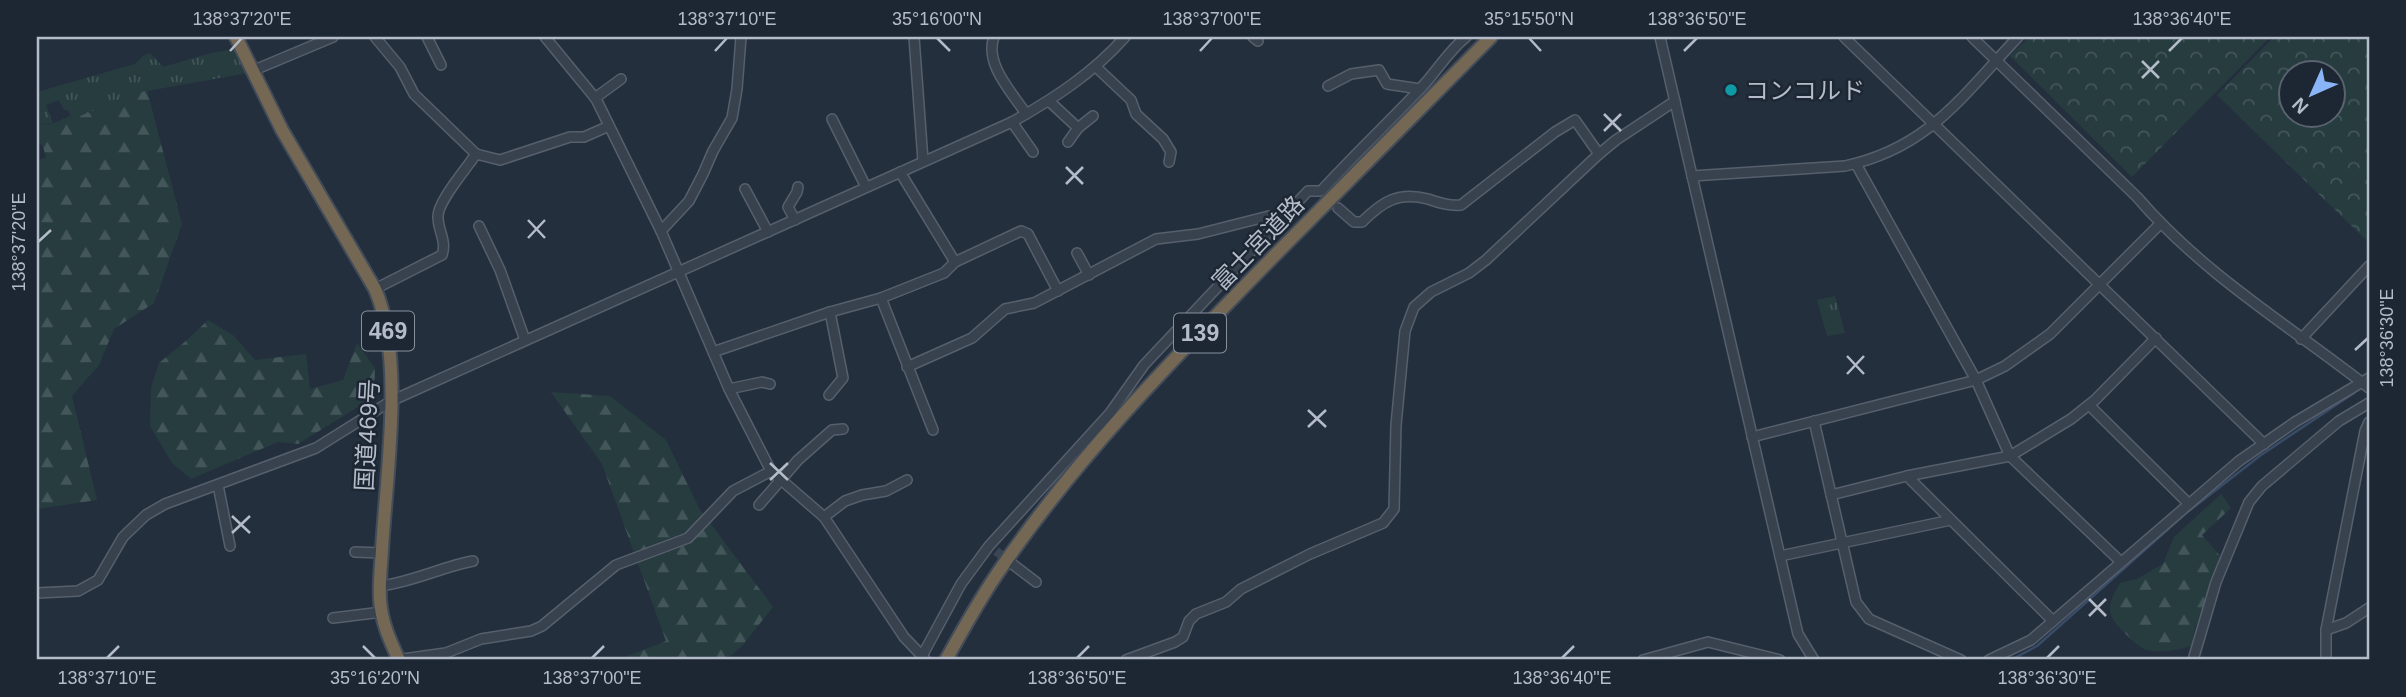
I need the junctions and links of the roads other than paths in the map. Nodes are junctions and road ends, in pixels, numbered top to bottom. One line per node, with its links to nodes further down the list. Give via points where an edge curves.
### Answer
1 (236, 37): 19 (highway, 国道469号 / 469)
2 (333, 37): 19 (street)
3 (375, 37): 35 (street, via 400,67 414,94)
4 (427, 37): 17 (street)
5 (545, 37): 23 (street)
6 (741, 37): 50 (street, via 732,118 689,201)
7 (914, 37): 37 (street)
8 (994, 37): 26 (street, via 992,62)
9 (1125, 37): 18 (street)
10 (1466, 37): 22 (street)
11 (1491, 37): 110 (highway, 富士宮道路 / 139, via 1241,290 1077,468 996,575)
12 (1660, 37): 25 (street)
13 (1844, 37): 30 (street)
14 (1972, 37): 16 (street)
15 (2018, 37): 16 (street)
16 (1996, 60): 30 (street); 48 (street)
17 (441, 65)
18 (1096, 67): 24 (street); 38 (street, via 1163,139 1171,152)
19 (253, 71): 58 (highway, 国道469号 / 469, via 282,130)
20 (621, 79): 23 (street)
21 (1328, 86): 22 (street, via 1351,74 1379,70 1387,85)
22 (1420, 89): 46 (street, via 1321,191 1308,191)
23 (595, 99): 31 (street)
24 (1049, 101): 26 (street); 32 (street)
25 (1675, 101): 36 (street); 41 (street)
26 (1026, 114): 29 (street)
27 (1093, 116): 32 (street)
28 (832, 119): 43 (street)
29 (1012, 122): 34 (street); 37 (street)
30 (1935, 125): 39 (street, via 1908,144); 57 (street)
31 (609, 126): 35 (street, via 500,160); 50 (street)
32 (1078, 128): 33 (street)
33 (1068, 142)
34 (1033, 152)
35 (476, 154): 58 (street, via 440,203 442,255)
36 (1598, 154): 45 (street, via 1575,120 1461,205 1406,196 1381,204 1362,222 1354,222); 111 (street, via 1486,260 1414,307 1405,331 1396,425 1396,492 1389,517 1196,614 1175,642)
37 (923, 161): 40 (street)
38 (1169, 162)
39 (1856, 164): 41 (street); 67 (street)
40 (900, 172): 43 (street); 53 (street)
41 (1692, 176): 79 (street)
42 (798, 187): 47 (street, via 788,206)
43 (866, 187): 47 (street)
44 (745, 189): 51 (street)
45 (1338, 208)
46 (1282, 218): 56 (street, via 1269,216 1156,239); 108 (street, via 1144,365 1110,412 961,584)
47 (795, 220): 51 (street)
48 (2160, 224): 57 (street); 63 (street, via 2214,273)
49 (479, 226): 64 (street)
50 (661, 231): 55 (street)
51 (768, 232): 55 (street)
52 (1077, 253): 56 (street)
53 (955, 262): 59 (street, via 1021,231 1028,234); 60 (street, via 944,273)
54 (2369, 266): 63 (street)
55 (679, 273): 64 (street); 65 (street)
56 (1089, 275): 59 (street)
57 (2100, 284): 62 (street); 67 (street, via 2050,334)
58 (375, 289): 72 (highway, 国道469号 / 469, via 387,329)
59 (1058, 291): 66 (street, via 1034,303 1005,309 972,338)
60 (881, 298): 61 (street); 66 (street)
61 (830, 312): 65 (street); 71 (street, via 843,378)
62 (2156, 338): 74 (street); 80 (street)
63 (2301, 339): 68 (street)
64 (525, 340): 72 (street)
65 (713, 352): 70 (street)
66 (907, 366): 78 (street)
67 (1976, 380): 75 (street); 81 (street)
68 (2367, 383): 80 (street)
69 (770, 384): 70 (street)
70 (729, 389): 82 (street)
71 (829, 395)
72 (391, 401): 86 (street, via 316,448); 95 (highway, 国道469号 / 469)
73 (2369, 403): 117 (street, via 2339,421 2249,502 2216,582)
74 (2089, 405): 81 (street); 88 (street)
75 (1814, 421): 79 (street); 87 (street)
76 (2369, 422): 107 (street)
77 (843, 429): 84 (street, via 832,430)
78 (933, 430)
79 (1752, 437): 96 (street)
80 (2264, 444): 88 (street)
81 (2010, 456): 83 (street); 98 (street)
82 (771, 471): 84 (street); 109 (street, via 733,491 688,538 616,565 542,626 481,639 446,653)
83 (1907, 476): 87 (street); 91 (street)
84 (782, 480): 89 (street); 90 (street)
85 (908, 480): 90 (street, via 845,501)
86 (219, 485): 93 (street); 102 (street, via 146,515 123,537 98,580 78,591)
87 (1831, 495): 92 (street)
88 (2189, 504): 98 (street)
89 (759, 505)
90 (824, 517): 108 (street, via 904,637)
91 (1951, 520): 92 (street); 106 (street)
92 (1842, 543): 96 (street); 115 (street, via 1856,602 1869,620)
93 (230, 546)
94 (355, 552): 95 (street)
95 (382, 552): 101 (highway, 国道469号 / 469)
96 (1780, 556): 114 (street, via 1798,634)
97 (473, 561): 101 (street)
98 (2121, 562): 106 (street)
99 (1011, 563): 100 (street)
100 (1036, 582)
101 (380, 586): 104 (highway, 国道469号 / 469)
102 (37, 593)
103 (2369, 608): 107 (street)
104 (382, 612): 105 (street); 109 (highway, 国道469号 / 469)
105 (333, 618)
106 (2053, 621): 116 (street, via 2031,640)
107 (2326, 630): 118 (street)
108 (924, 658)
109 (398, 660)
110 (946, 660)
111 (1126, 660)
112 (1643, 660): 113 (street, via 1708,642)
113 (1780, 660)
114 (1814, 660)
115 (1961, 660)
116 (1989, 660)
117 (2193, 660)
118 (2326, 660)

